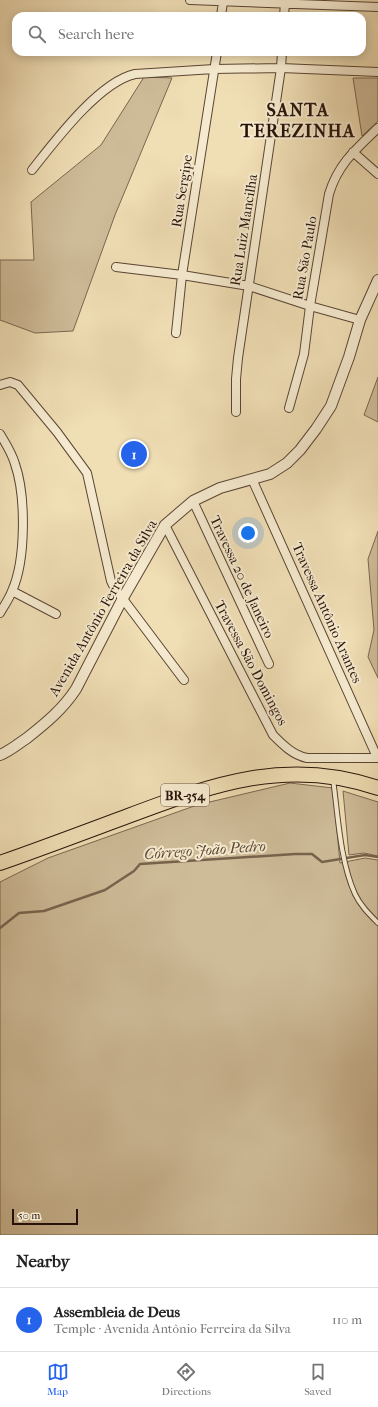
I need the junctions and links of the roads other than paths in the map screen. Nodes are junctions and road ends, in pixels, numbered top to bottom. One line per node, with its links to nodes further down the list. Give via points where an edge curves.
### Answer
1 (190, 0): 2 (street)
2 (223, 2): 3 (street); 5 (street)
3 (285, 3): 4 (street); 6 (street)
4 (378, 7)
5 (222, 12)
6 (284, 12)
7 (216, 56): 10 (street, Rua Sergipe)
8 (282, 56): 9 (street, Rua Luiz Mancilha)
9 (281, 68): 10 (street); 11 (street); 19 (street, Rua Luiz Mancilha)
10 (214, 70): 14 (street, via 125,76 99,94 52,144); 17 (street, Rua Sergipe)
11 (378, 72)
12 (378, 128): 13 (street, Rua São Paulo)
13 (353, 152): 15 (street); 20 (street, Rua São Paulo, via 340,168 329,194)
14 (32, 170)
15 (378, 174)
16 (116, 267): 17 (street)
17 (182, 275): 19 (street); 22 (street, Rua Sergipe)
18 (378, 280): 21 (street, Avenida Antônio Ferreira da Silva)
19 (249, 286): 20 (street); 25 (street, Rua Luiz Mancilha, via 236,379)
20 (310, 306): 21 (street); 24 (street, Rua São Paulo, via 304,354)
21 (360, 320): 27 (street, Avenida Antônio Ferreira da Silva, via 331,406 316,429 287,463 270,474)
22 (176, 333)
23 (0, 385): 31 (street, via 10,382 18,385 87,473 108,574)
24 (289, 408)
25 (236, 412)
26 (0, 434): 30 (street, via 9,447 16,465 22,504 23,535 19,571)
27 (252, 479): 28 (street, Avenida Antônio Ferreira da Silva, via 220,488); 37 (street, Travessa Antônio Arantes)
28 (193, 501): 29 (street, Avenida Antônio Ferreira da Silva); 34 (street, Travessa 20 de Janeiro)
29 (165, 525): 31 (street, Avenida Antônio Ferreira da Silva); 37 (street, Travessa São Domingos, via 273,735 299,756 307,758)
30 (12, 591): 32 (street); 33 (street)
31 (123, 598): 35 (street); 36 (street, Avenida Antônio Ferreira da Silva, via 68,702 55,716)
32 (0, 613)
33 (56, 614)
34 (269, 664)
35 (184, 680)
36 (0, 755)
37 (378, 758)
38 (332, 777): 39 (highway, BR-354); 40 (highway, BR-354, via 278,774 230,782 183,795); 41 (lane, via 348,873 355,895)
39 (378, 788)
40 (0, 863)
41 (378, 923)

